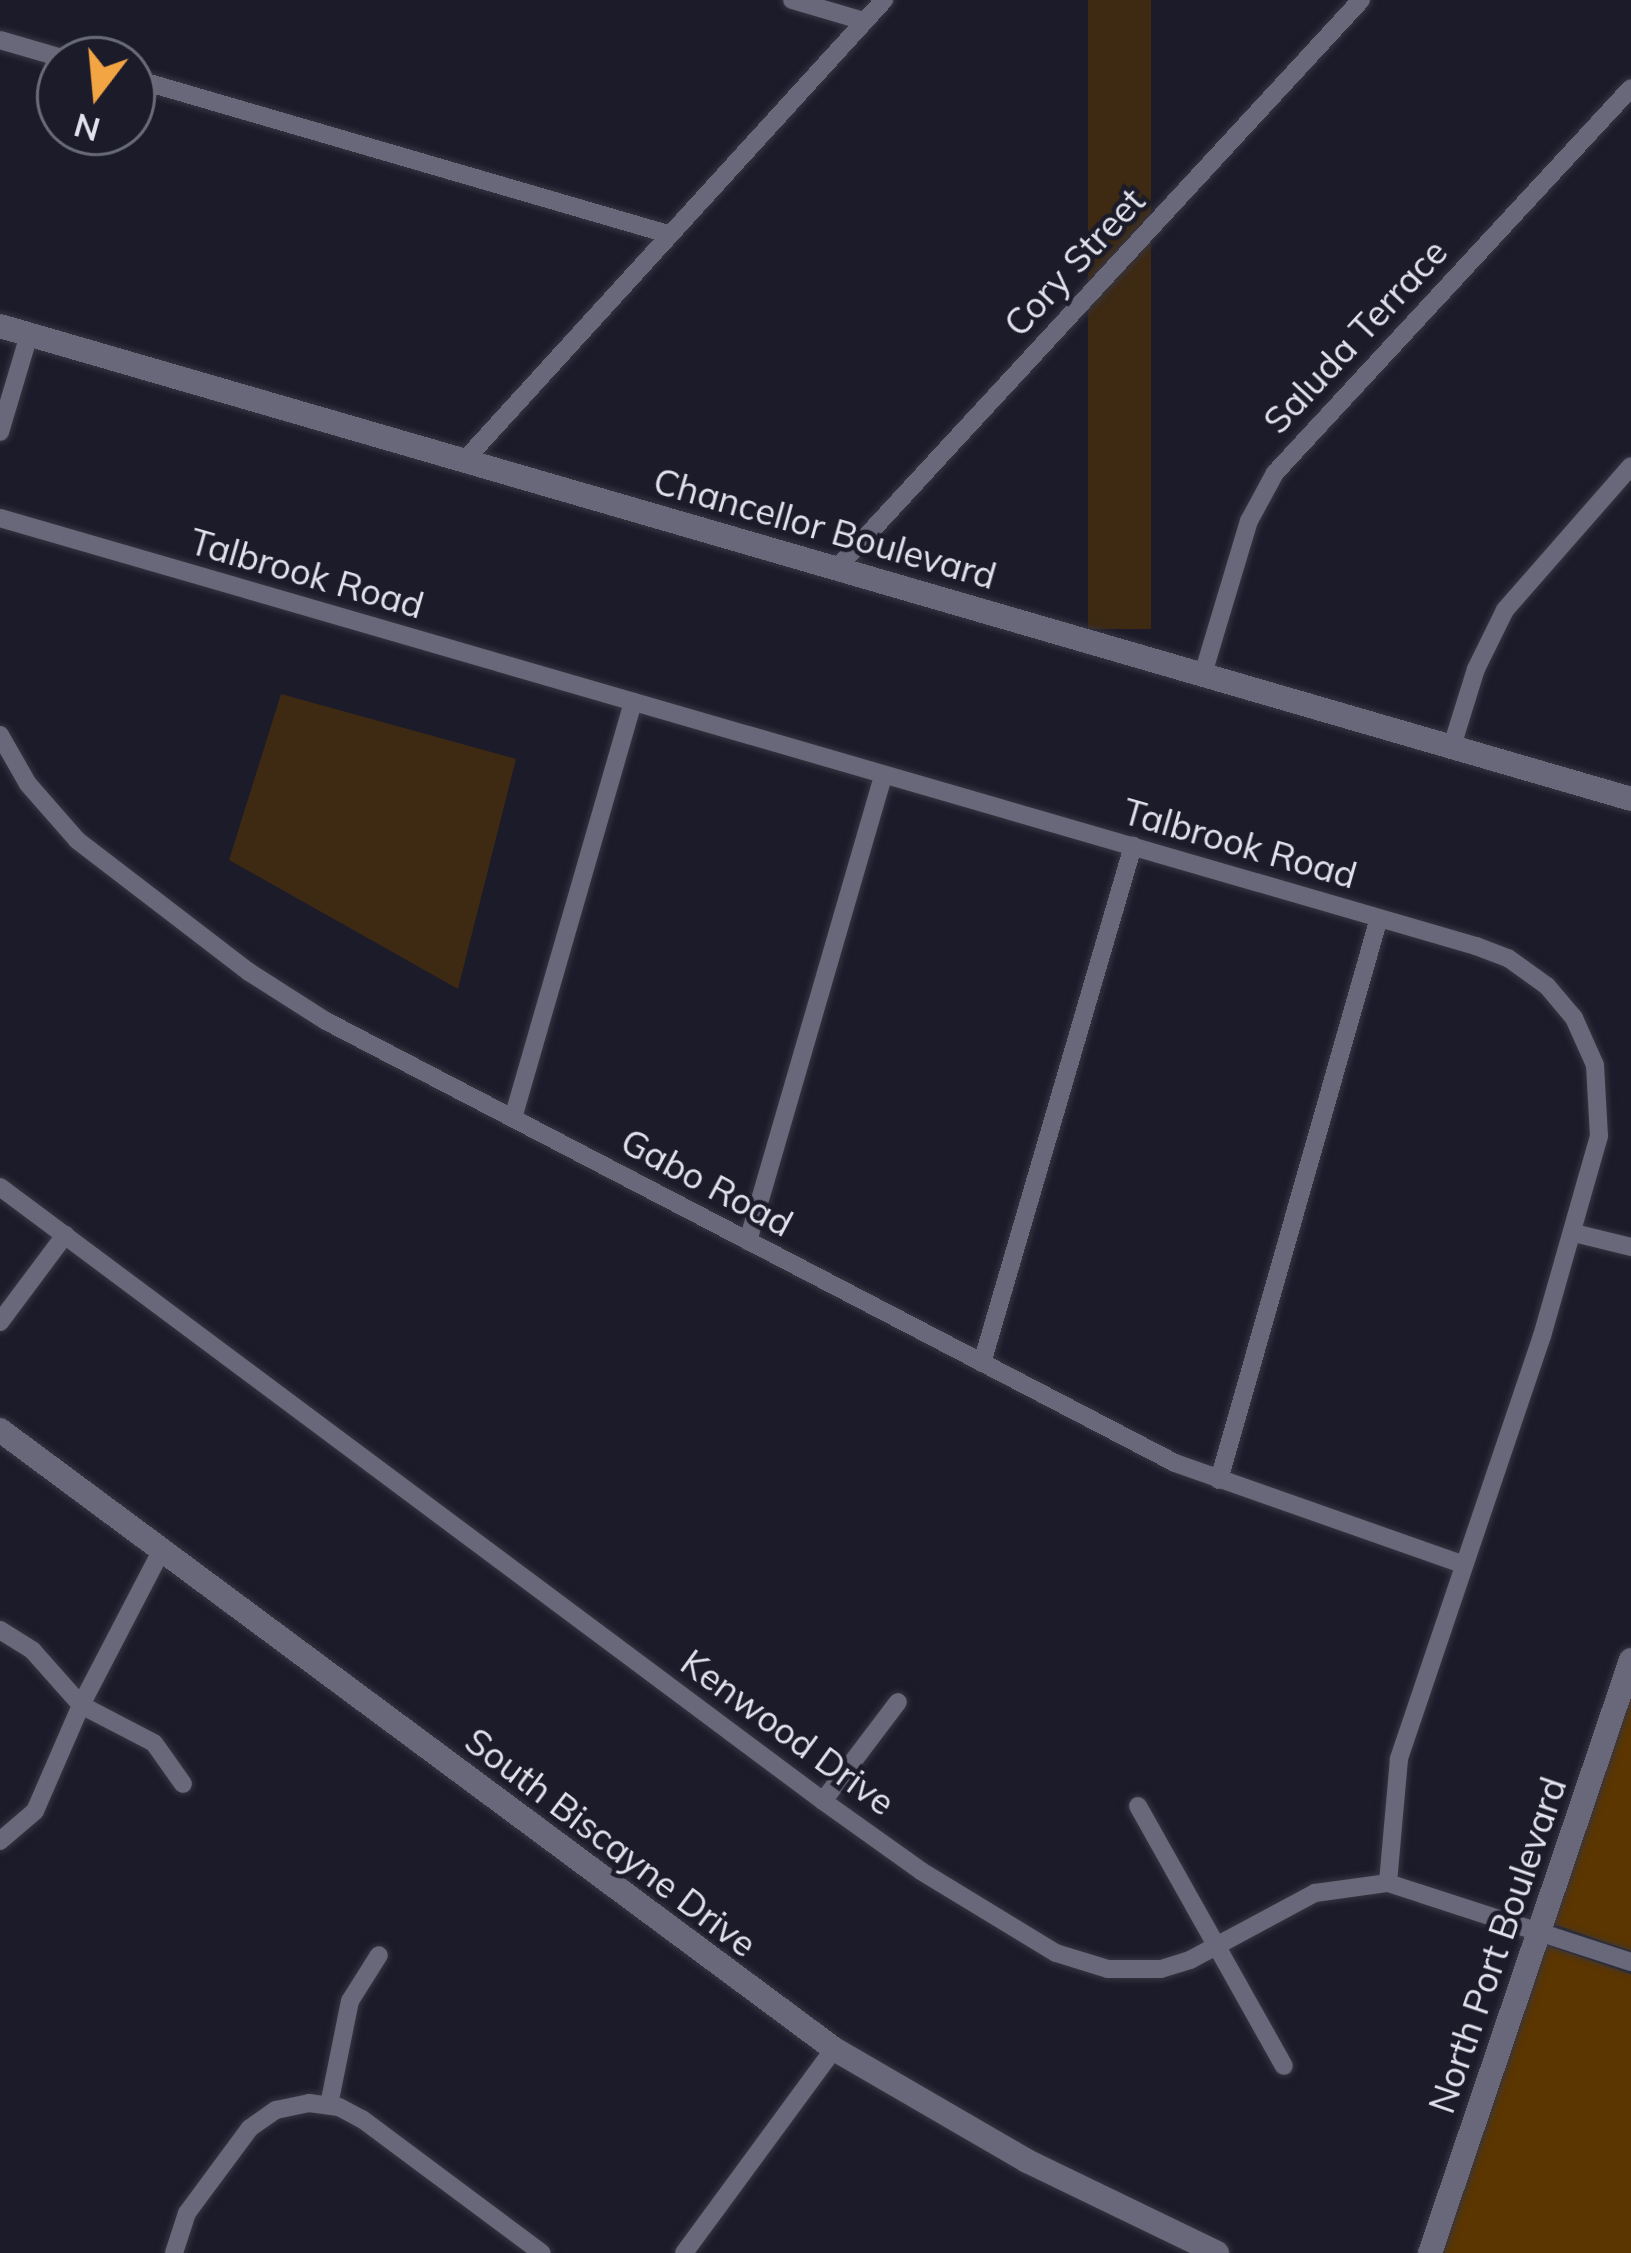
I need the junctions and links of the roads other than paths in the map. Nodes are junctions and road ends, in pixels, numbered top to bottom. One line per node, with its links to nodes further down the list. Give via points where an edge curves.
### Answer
1 (792, 0): 4 (street)
2 (884, 0): 4 (street)
3 (1361, 0): 16 (street, Cory Street)
4 (865, 21): 9 (street)
5 (0, 40): 6 (street)
6 (36, 50)
7 (156, 85): 9 (street)
8 (1631, 88): 17 (street, Saluda Terrace, via 1275,473 1249,521)
9 (668, 234): 13 (street)
10 (0, 326): 11 (street, Chancellor Boulevard)
11 (29, 335): 12 (street); 13 (street, Chancellor Boulevard)
12 (0, 431)
13 (464, 461): 16 (street, Chancellor Boulevard)
14 (1631, 466): 20 (street, via 1505,610)
15 (0, 518): 18 (street, Talbrook Road)
16 (836, 569): 17 (street, Chancellor Boulevard)
17 (1203, 674): 20 (street, Chancellor Boulevard)
18 (633, 702): 21 (street, Talbrook Road); 25 (street)
19 (0, 735): 25 (street, Gabo Road, via 28,784 77,840 249,972)
20 (1452, 746): 22 (street, Chancellor Boulevard)
21 (883, 775): 23 (street, Talbrook Road); 29 (street)
22 (1631, 799)
23 (1133, 846): 24 (street, Talbrook Road); 32 (street)
24 (1379, 917): 27 (street, Talbrook Road, via 1508,958 1574,1018 1595,1065 1601,1112); 34 (street)
25 (513, 1118): 29 (street, Gabo Road)
26 (0, 1187): 28 (street, Kenwood Drive)
27 (1574, 1233): 30 (street); 36 (street, Talbrook Road)
28 (64, 1235): 31 (street); 42 (street, Kenwood Drive)
29 (748, 1241): 32 (street, Gabo Road)
30 (1631, 1247)
31 (0, 1322)
32 (982, 1363): 34 (street, Gabo Road)
33 (0, 1430): 35 (street, South Biscayne Drive)
34 (1219, 1480): 36 (street, Gabo Road)
35 (161, 1551): 40 (street); 50 (street, South Biscayne Drive)
36 (1464, 1565): 45 (street, Talbrook Road, via 1400,1759)
37 (0, 1630): 40 (street, via 33,1651)
38 (1631, 1660): 46 (street, North Port Boulevard)
39 (898, 1702): 42 (street)
40 (81, 1705): 41 (street, via 154,1743); 44 (street, via 35,1811)
41 (183, 1784)
42 (824, 1801): 47 (street, Kenwood Drive, via 921,1871 1072,1959 1144,1971)
43 (1138, 1806): 47 (street)
44 (0, 1841)
45 (1388, 1883): 46 (street, Kenwood Drive); 47 (street, Kenwood Drive, via 1315,1893)
46 (1540, 1932): 49 (street, Kenwood Drive); 57 (street, North Port Boulevard)
47 (1215, 1947): 51 (street)
48 (379, 1955): 52 (street, via 350,2001)
49 (1631, 1962)
50 (834, 2049): 55 (street); 56 (street, South Biscayne Drive, via 1027,2161)
51 (1284, 2066)
52 (329, 2105): 53 (street, via 289,2106 250,2128 187,2213); 54 (street, via 362,2119)
53 (174, 2253)
54 (542, 2253)
55 (684, 2253)
56 (1217, 2253)
57 (1430, 2253)

